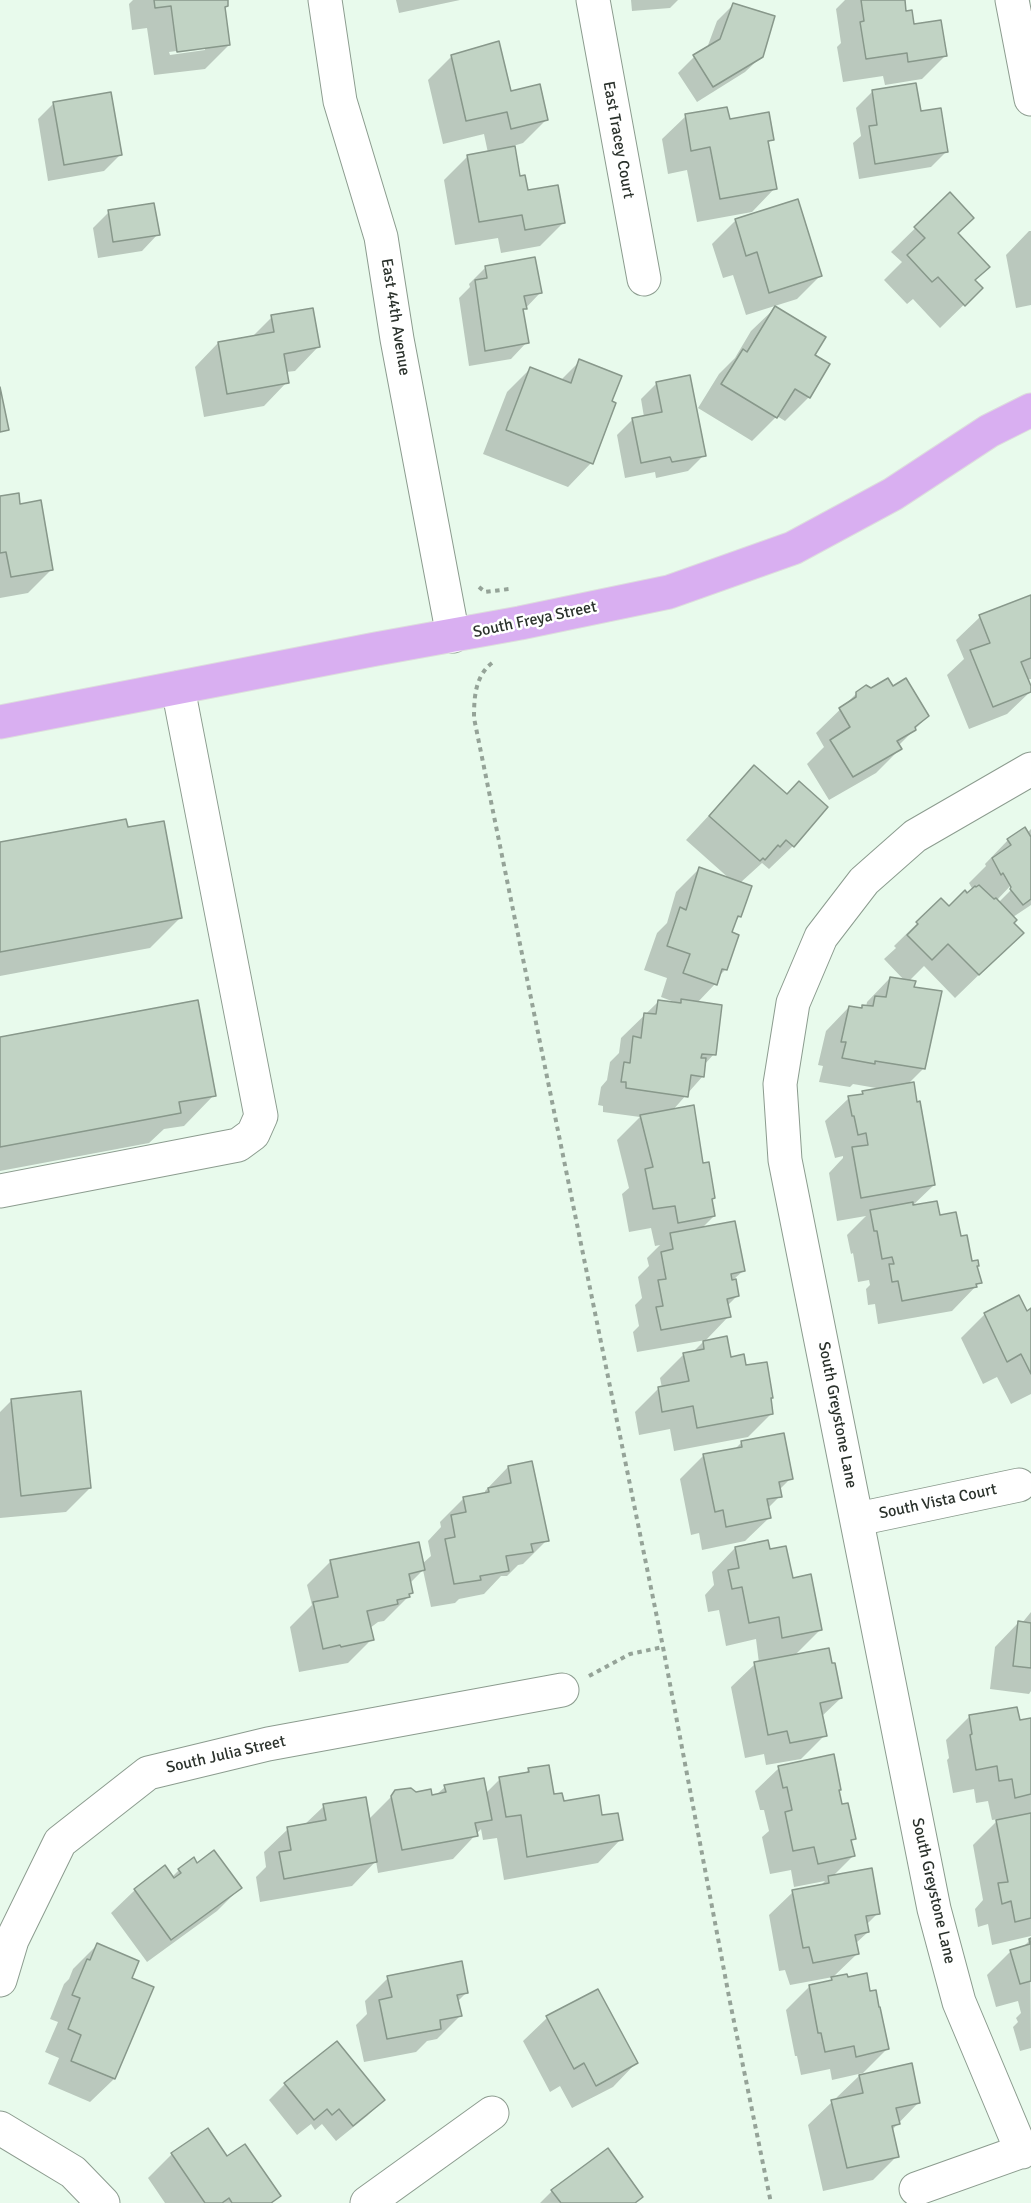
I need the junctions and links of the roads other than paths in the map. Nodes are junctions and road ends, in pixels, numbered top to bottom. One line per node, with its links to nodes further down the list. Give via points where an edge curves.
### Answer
1 (325, 0): 7 (street, East 44th Avenue, via 340,102 383,247)
2 (593, 0): 5 (street, East Tracey Court)
3 (1012, 0): 4 (street)
4 (1031, 99)
5 (644, 279)
6 (1031, 410): 7 (main road, South Freya Street, via 989,431 893,494 793,548 669,592)
7 (453, 636): 8 (main road, South Freya Street)
8 (177, 688): 9 (main road, South Freya Street); 11 (street, via 261,1116 253,1134 237,1146)
9 (0, 722)
10 (1031, 769): 13 (street, South Greystone Lane, via 915,836 864,881 821,937 793,1003 780,1084 785,1160)
11 (0, 1191)
12 (1019, 1485): 13 (street, South Vista Court)
13 (858, 1519): 18 (street, South Greystone Lane, via 934,1909 959,2002)
14 (562, 1690): 15 (street, South Julia Street, via 268,1744 148,1773 60,1842 12,1940)
15 (0, 1980)
16 (492, 2113): 21 (street)
17 (0, 2128): 20 (street, via 73,2172)
18 (1027, 2150): 19 (street)
19 (916, 2189)
20 (104, 2203)
21 (367, 2203)

